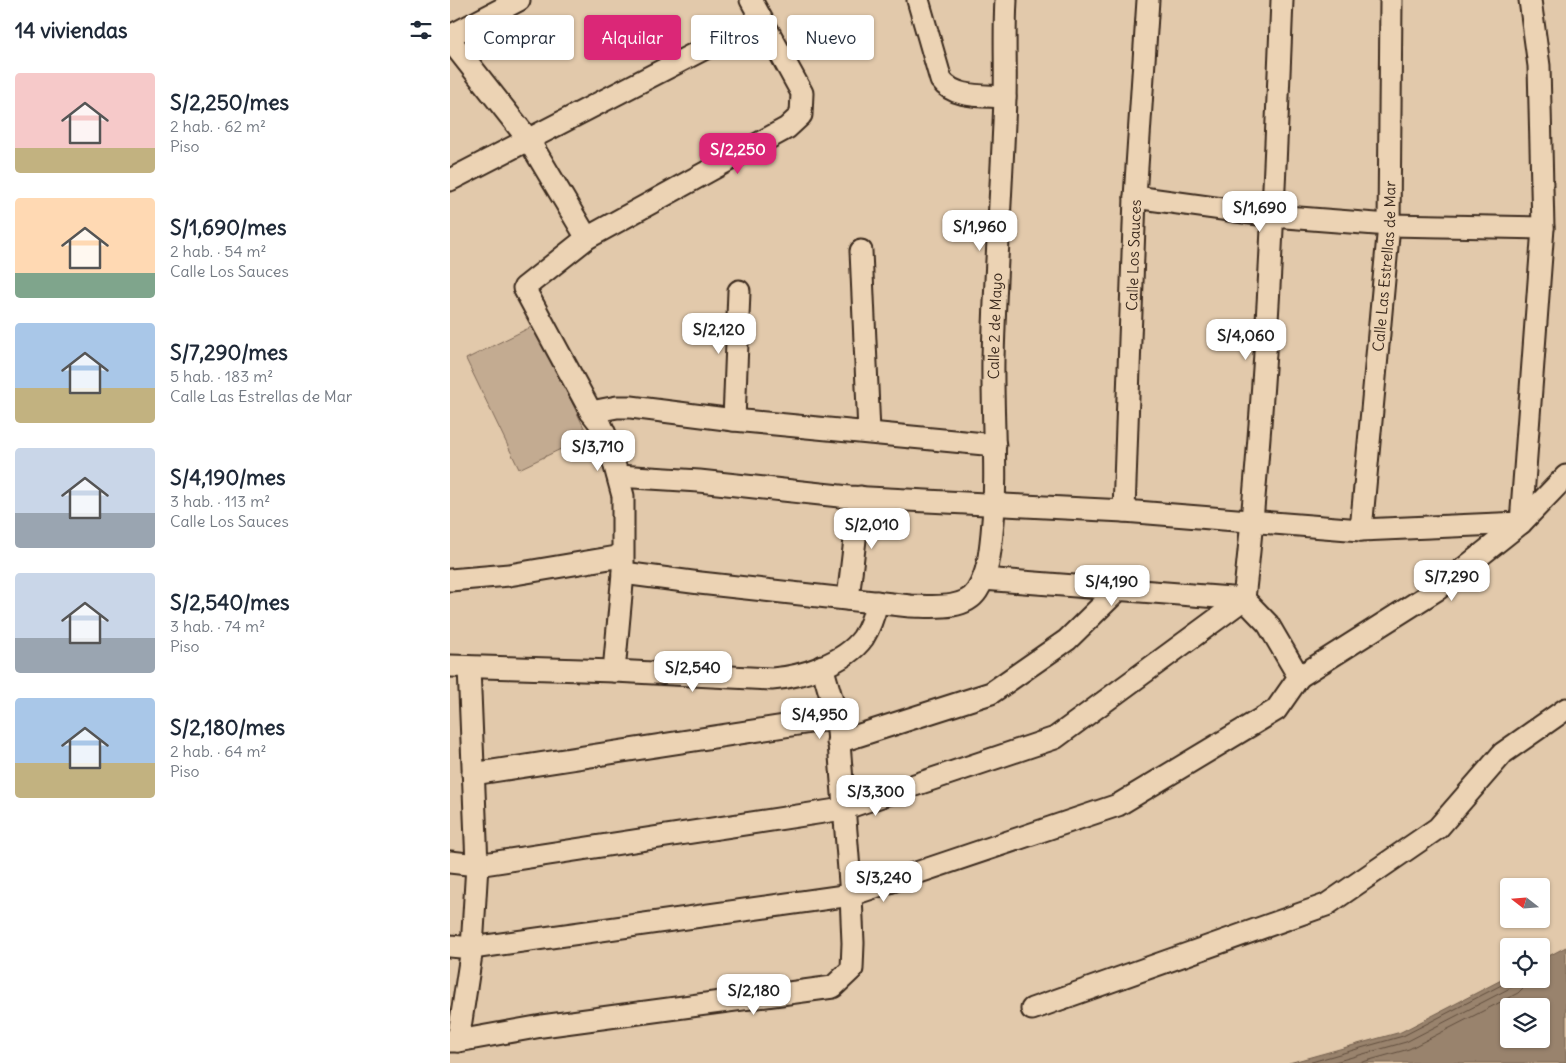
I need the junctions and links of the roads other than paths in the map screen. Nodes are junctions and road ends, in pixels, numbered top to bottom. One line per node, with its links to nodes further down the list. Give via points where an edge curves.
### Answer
1 (519, 0): 10 (street)
2 (751, 0): 9 (street)
3 (918, 0): 13 (street, via 945,85 964,94)
4 (1006, 0): 13 (street, Calle 2 de Mayo)
5 (1148, 0): 16 (street, Calle Los Sauces)
6 (1282, 0): 17 (street)
7 (1391, 0): 18 (street, Calle Las Estrellas de Mar)
8 (1530, 0): 19 (street, via 1539,66)
9 (758, 15)
10 (450, 38): 14 (street)
11 (777, 50): 20 (street, via 802,93 801,115 787,128)
12 (691, 55): 14 (street)
13 (1005, 97): 26 (street, Calle 2 de Mayo, via 993,360)
14 (528, 139): 15 (street); 20 (street)
15 (450, 180)
16 (1135, 197): 17 (street); 31 (street, Calle Los Sauces)
17 (1273, 216): 18 (street); 32 (street)
18 (1388, 225): 19 (street); 34 (street, Calle Las Estrellas de Mar)
19 (1543, 228): 33 (street)
20 (587, 238): 23 (street, via 524,288)
21 (861, 251): 25 (street)
22 (740, 291): 24 (street)
23 (591, 412): 24 (street, via 631,407); 27 (street, via 608,441)
24 (734, 420): 25 (street)
25 (870, 432): 26 (street)
26 (995, 445): 30 (street, Calle 2 de Mayo)
27 (618, 476): 29 (street); 35 (street, via 623,496)
28 (1566, 476): 33 (street)
29 (860, 497): 30 (street); 39 (street)
30 (995, 505): 31 (street); 36 (street, Calle 2 de Mayo, via 990,555)
31 (1124, 511): 32 (street)
32 (1252, 521): 34 (street); 40 (street)
33 (1521, 523): 34 (street); 45 (street, via 1438,589)
34 (1361, 530)
35 (622, 564): 37 (street, Calle 2 de Mayo); 39 (street, Calle 2 de Mayo, via 700,583); 44 (street)
36 (983, 579): 38 (street); 41 (street, Calle 2 de Mayo, via 971,598 957,604 910,606)
37 (450, 580)
38 (1119, 590): 40 (street); 48 (street, via 1067,640 991,693)
39 (848, 598): 41 (street, Calle 2 de Mayo)
40 (1244, 599): 45 (street, via 1268,624); 50 (street, via 1055,738)
41 (877, 602): 43 (street, via 870,626 862,639 839,658)
42 (459, 666): 44 (street); 49 (street)
43 (822, 666): 44 (street, via 797,676 772,679); 47 (street)
44 (614, 671)
45 (1299, 677): 53 (street, via 1276,710 1118,805)
46 (1566, 709): 56 (street, via 1503,753 1438,828 1326,905)
47 (837, 718): 48 (street); 49 (street)
48 (838, 742): 50 (street)
49 (473, 774): 52 (street)
50 (843, 809): 52 (street); 53 (street)
51 (450, 862): 52 (street)
52 (477, 865): 55 (street)
53 (851, 894): 55 (street); 57 (street, via 852,968 832,987 542,1026)
54 (450, 946): 55 (street)
55 (472, 948): 57 (street)
56 (1032, 1009)
57 (453, 1043)

